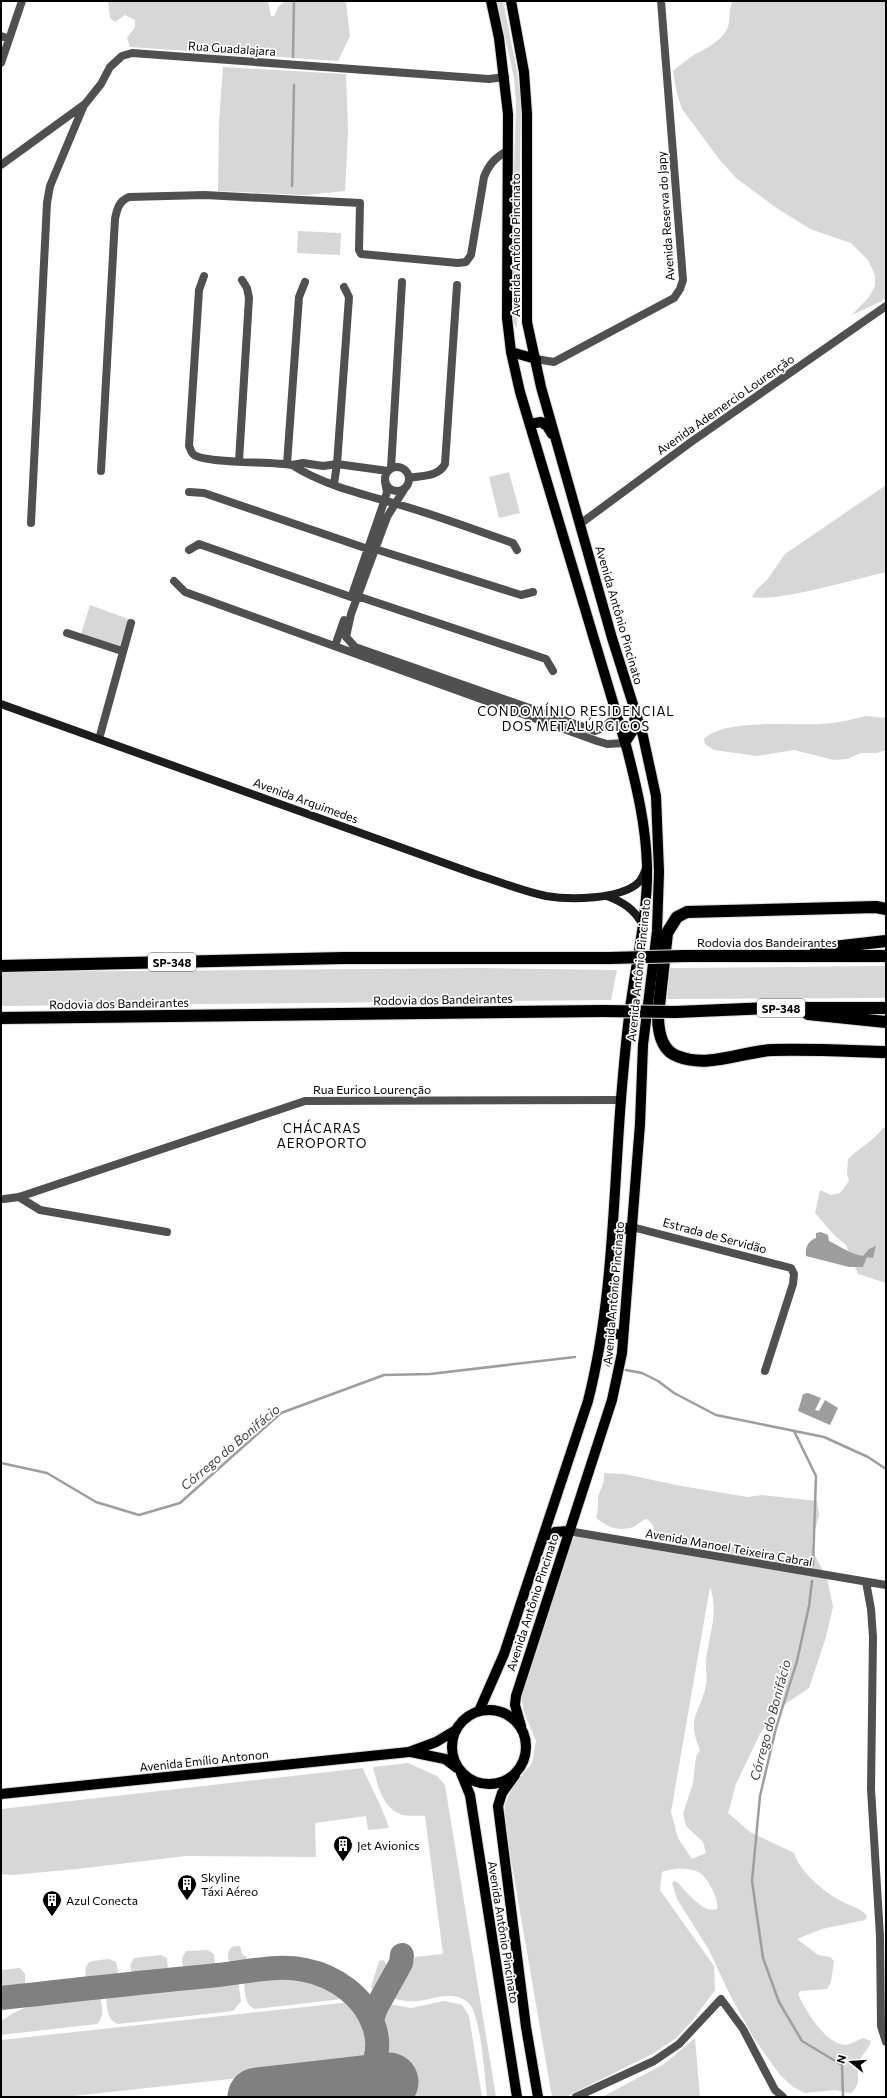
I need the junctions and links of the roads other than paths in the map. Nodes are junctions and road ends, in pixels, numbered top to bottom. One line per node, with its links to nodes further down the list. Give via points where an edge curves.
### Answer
1 (22, 1): 5 (street)
2 (491, 1): 7 (main road, Avenida Antônio Pincinato)
3 (511, 1): 19 (main road, Avenida Antônio Pincinato, via 524,72 528,114 526,296 527,322)
4 (660, 1): 19 (street, Avenida Reserva do Japy, via 683,280 680,289 674,298 554,362)
5 (5, 38): 6 (street)
6 (1, 63)
7 (505, 77): 8 (street, Rua Guadalajara, via 481,79 132,52 122,56 110,67 101,84); 9 (main road, Avenida Antônio Pincinato)
8 (85, 104): 10 (street, Rua Guadalajara); 34 (street, via 50,186 47,203)
9 (507, 151): 18 (main road, Avenida Antônio Pincinato, via 506,283); 26 (street, via 495,159 484,177 471,255 466,262 361,254 360,203 184,195 129,197 123,200 115,219)
10 (1, 165)
11 (204, 276): 22 (street, via 199,290 189,446 193,454 200,458)
12 (242, 280): 22 (street, via 249,298)
13 (305, 282): 24 (street, via 299,297)
14 (402, 282): 25 (street)
15 (457, 285): 27 (street, via 445,464 441,471 434,474)
16 (344, 287): 23 (street, via 349,297)
17 (886, 306): 35 (street, Avenida Ademercio Lourenção, via 691,442)
18 (511, 352): 19 (main road); 20 (main road, Avenida Antônio Pincinato)
19 (536, 359): 21 (main road, Avenida Antônio Pincinato)
20 (530, 424): 21 (main road, via 541,422); 49 (main road, Avenida Antônio Pincinato)
21 (556, 439): 35 (main road, Avenida Antônio Pincinato)
22 (239, 461): 24 (street)
23 (337, 464): 24 (street); 25 (street); 29 (street)
24 (290, 465): 29 (street)
25 (389, 470): 27 (street, via 403,468); 28 (street)
26 (101, 471)
27 (409, 478): 30 (street)
28 (385, 482): 30 (street, via 393,490); 32 (street)
29 (334, 484): 32 (street)
30 (405, 488): 33 (street)
31 (189, 492): 36 (street, via 204,493)
32 (384, 502): 33 (street); 36 (street)
33 (397, 504): 36 (street, via 386,517); 38 (street, via 513,543)
34 (31, 523)
35 (580, 524): 48 (main road, Avenida Antônio Pincinato)
36 (371, 549): 40 (street, via 520,595); 41 (street)
37 (189, 550): 41 (street, via 199,544)
38 (517, 550)
39 (174, 581): 44 (street, via 185,592)
40 (533, 592)
41 (354, 597): 44 (street); 46 (street, via 546,659); 49 (street, via 346,637 356,647 595,731 603,728)
42 (131, 623): 45 (street)
43 (67, 633): 45 (street)
44 (335, 646): 51 (street, via 602,742)
45 (122, 651): 50 (street)
46 (553, 671)
47 (1, 704): 50 (main road, Avenida Arquimedes)
48 (636, 713): 51 (main road, via 632,732); 68 (main road, Avenida Antônio Pincinato, via 656,796 659,872 657,931 643,1045)
49 (617, 715): 51 (main road, Avenida Antônio Pincinato)
50 (99, 739): 53 (main road, Avenida Arquimedes, via 546,896)
51 (625, 743): 52 (main road, Avenida Antônio Pincinato, via 640,802)
52 (647, 866): 53 (main road, Avenida Arquimedes, via 638,883); 55 (main road, Avenida Antônio Pincinato)
53 (607, 896): 55 (main road, via 632,910)
54 (886, 909): 64 (highway, via 800,908 687,912 677,917 667,933 658,1028 663,1043 673,1054 684,1058 717,1059 774,1050)
55 (644, 928): 65 (main road, Avenida Antônio Pincinato, via 633,987)
56 (886, 942): 57 (highway)
57 (754, 956): 58 (highway, Rodovia dos Bandeirantes / SP-348); 59 (highway, Rodovia dos Bandeirantes / SP-348, bridge, via 343,958)
58 (886, 956)
59 (1, 966)
60 (771, 1008): 61 (highway, Rodovia dos Bandeirantes / SP-348); 62 (highway, Rodovia dos Bandeirantes / SP-348, bridge, via 675,1012); 63 (highway, via 817,1016)
61 (886, 1008)
62 (1, 1018)
63 (886, 1022)
64 (886, 1052)
65 (621, 1100): 66 (street, Rua Eurico Lourenção, via 305,1101); 70 (main road, Avenida Antônio Pincinato)
66 (19, 1197): 67 (street, Rua Eurico Lourenção); 69 (street, via 40,1210)
67 (4, 1199)
68 (632, 1227): 70 (main road, via 623,1229); 72 (main road, Avenida Antônio Pincinato); 73 (street, Estrada de Servidão, via 791,1268 794,1274 792,1284)
69 (166, 1232)
70 (612, 1241): 71 (main road, Avenida Antônio Pincinato)
71 (610, 1269): 72 (main road, via 614,1284 609,1328 614,1335); 75 (main road, Avenida Antônio Pincinato, via 600,1342 588,1401)
72 (623, 1335): 74 (main road, Avenida Antônio Pincinato, via 622,1353 612,1400)
73 (765, 1371)
74 (568, 1531): 75 (main road, via 555,1532); 76 (street, Avenida Manoel Teixeira Cabral); 79 (main road, Avenida Antônio Pincinato, via 516,1696 516,1710)
75 (542, 1541): 78 (main road, Avenida Antônio Pincinato, via 504,1654)
76 (866, 1582): 77 (street, Avenida Manoel Teixeira Cabral); 85 (street, via 873,1637 871,1789 880,1936 881,2026)
77 (886, 1585)
78 (479, 1711): 79 (main road, via 503,1712); 80 (main road, via 470,1715)
79 (521, 1726): 83 (main road, Avenida Antônio Pincinato, via 525,1736 526,1752 521,1767)
80 (456, 1730): 81 (main road, via 436,1742); 82 (main road, Avenida Antônio Pincinato, via 452,1749)
81 (409, 1752): 82 (main road, via 445,1759); 84 (main road, Avenida Emílio Antonon)
82 (459, 1770): 83 (main road, via 476,1782 493,1785 505,1782); 86 (main road, Avenida Antônio Pincinato, via 470,1795)
83 (514, 1775): 87 (main road, Avenida Antônio Pincinato, via 502,1793 498,1806 525,2019)
84 (1, 1794)
85 (886, 2042)
86 (517, 2097)
87 (538, 2097)
88 (576, 2097): 89 (street, via 654,2061 679,2044 721,1999 743,2030 775,2090)
89 (783, 2097)

